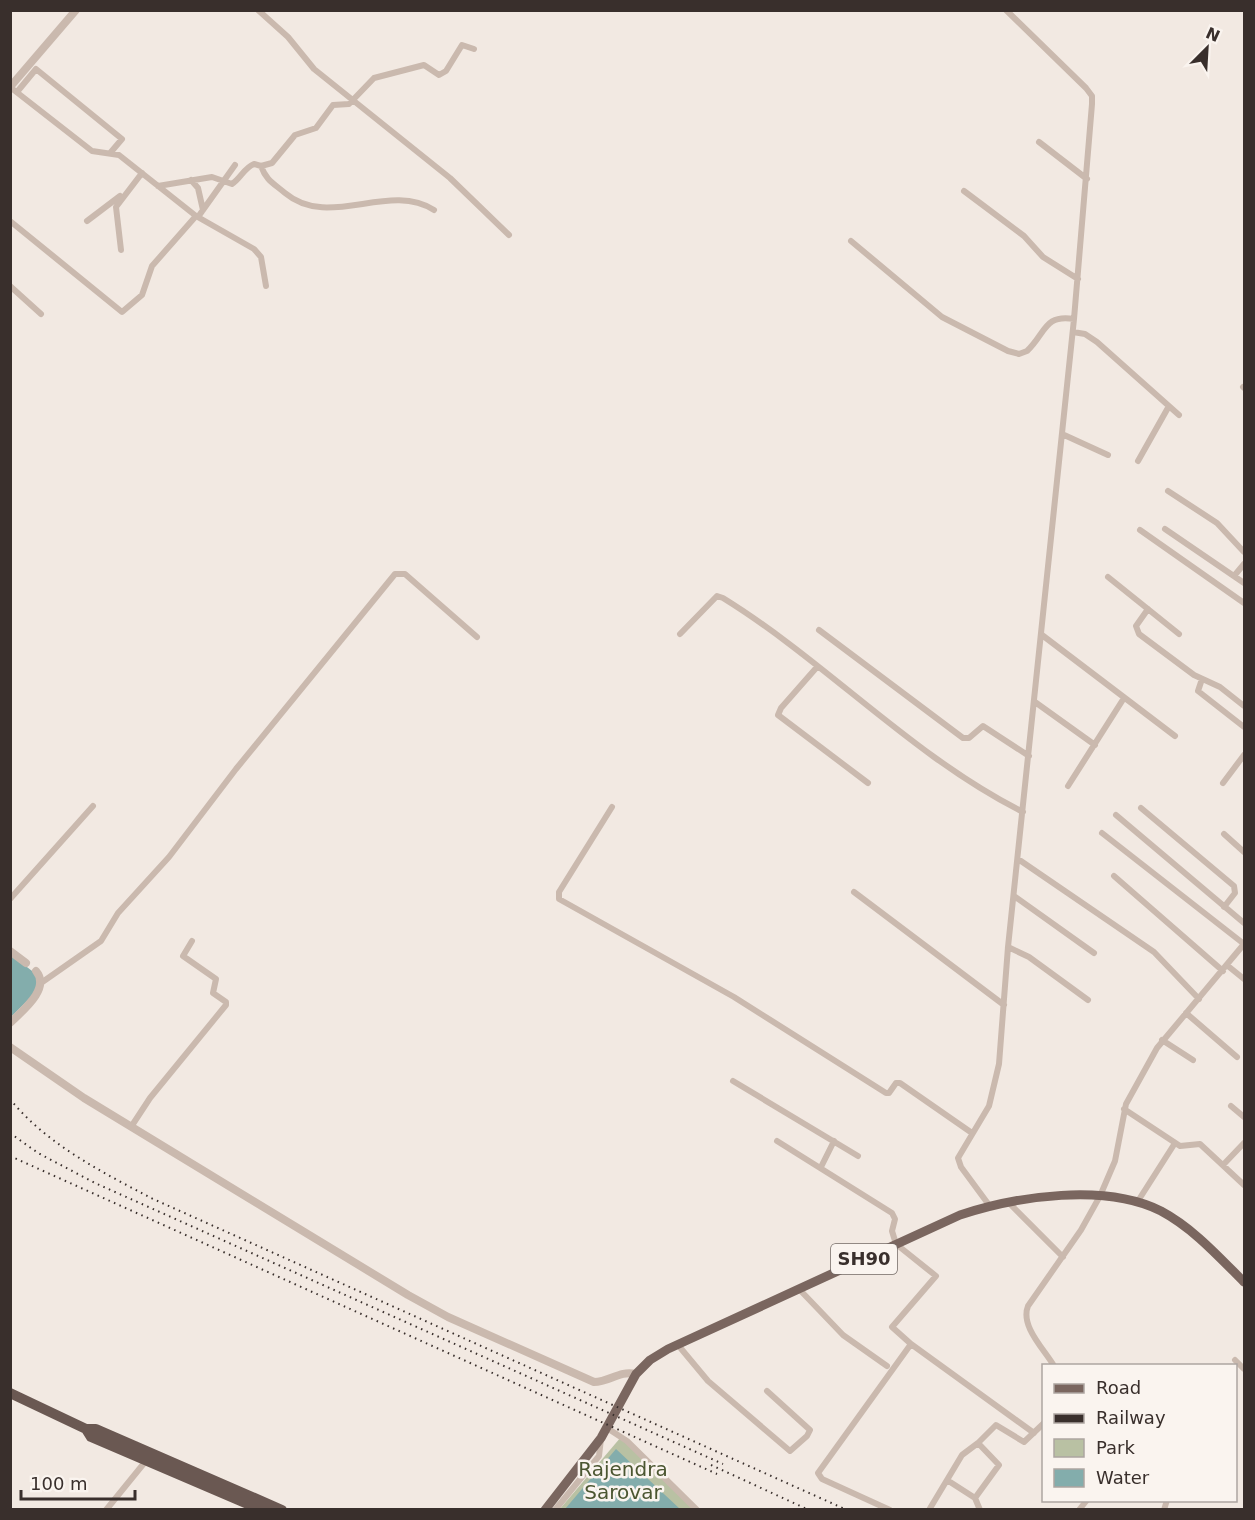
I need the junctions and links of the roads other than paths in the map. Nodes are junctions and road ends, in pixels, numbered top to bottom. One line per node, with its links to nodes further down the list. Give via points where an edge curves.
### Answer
1 (76, 10): 5 (street)
2 (258, 10): 6 (street, via 294,43 314,69)
3 (1006, 10): 12 (street, via 1092,96)
4 (474, 49): 6 (street, via 462,45 446,71 439,75 424,64 374,78)
5 (13, 89): 8 (street, via 92,151); 8 (street, via 36,69 122,139)
6 (352, 99): 10 (street, via 349,104 333,105 315,129 295,135 272,163); 23 (street, via 452,180)
7 (1039, 142): 12 (street)
8 (111, 153): 11 (street)
9 (235, 165): 14 (street)
10 (261, 166): 14 (street, via 248,167 232,184); 19 (street, via 266,179 293,201 336,209 390,199 412,200)
11 (142, 173): 15 (street); 17 (street)
12 (1087, 179): 26 (street)
13 (191, 180): 14 (street, via 212,177); 15 (street); 18 (street, via 198,188)
14 (224, 182): 18 (street)
15 (158, 186): 20 (street)
16 (964, 191): 26 (street, via 1024,236 1042,257)
17 (123, 194): 22 (street); 25 (street, via 116,207)
18 (203, 210): 20 (street)
19 (434, 210)
20 (197, 216): 21 (street, via 152,267 144,292 127,310 117,310); 28 (street, via 254,249 261,257)
21 (10, 221)
22 (87, 221)
23 (509, 235)
24 (851, 241): 30 (street, via 934,312 984,341 1014,353 1027,351 1053,319)
25 (121, 250)
26 (1078, 279): 30 (street)
27 (10, 286): 29 (street)
28 (266, 286)
29 (41, 314)
30 (1074, 319): 31 (street)
31 (1073, 332): 32 (street, via 1097,342); 34 (street)
32 (1169, 406): 33 (street); 36 (street)
33 (1179, 415)
34 (1062, 434): 35 (street); 50 (street)
35 (1108, 455)
36 (1138, 461)
37 (1168, 490): 40 (street, via 1217,523)
38 (1165, 529): 42 (street)
39 (1140, 530): 45 (street)
40 (1245, 552)
41 (1245, 564): 42 (street)
42 (1234, 576): 44 (street)
43 (1108, 578): 46 (street)
44 (1245, 583)
45 (1245, 603)
46 (1148, 609): 49 (street); 53 (street, via 1136,632)
47 (819, 630): 61 (street, via 963,738 969,738 981,726)
48 (680, 634): 52 (street, via 710,601 720,596)
49 (1179, 634)
50 (1042, 635): 54 (street); 55 (street)
51 (477, 637): 88 (street, via 405,574 395,573 164,864 118,913 101,941)
52 (817, 667): 62 (street, via 777,715); 68 (street, via 949,768)
53 (1202, 679): 56 (street); 57 (street, via 1198,691)
54 (1124, 698): 58 (street); 59 (street)
55 (1035, 702): 59 (street); 61 (street)
56 (1245, 706)
57 (1245, 727)
58 (1175, 736)
59 (1095, 745): 64 (street)
60 (1245, 755): 63 (street)
61 (1029, 756): 68 (street)
62 (868, 783)
63 (1223, 783)
64 (1068, 786)
65 (93, 806): 77 (street)
66 (612, 807): 103 (street, via 559,892 559,899 734,997 885,1093 899,1083)
67 (1141, 808): 78 (street, via 1234,886 1235,893)
68 (1023, 812): 73 (street)
69 (1116, 815): 78 (street)
70 (1102, 833): 85 (street, via 1245,944)
71 (1224, 834): 72 (street)
72 (1245, 852)
73 (1017, 860): 76 (street); 89 (street, via 1154,952)
74 (1114, 876): 85 (street)
75 (854, 892): 91 (street)
76 (1014, 896): 81 (street); 83 (street)
77 (10, 899)
78 (1224, 907): 79 (street)
79 (1245, 923)
80 (192, 941): 102 (street, via 183,956 217,980 213,993 226,1005)
81 (1008, 947): 90 (street, via 1029,957); 91 (street)
82 (10, 951): 84 (street)
83 (1094, 953)
84 (26, 963): 86 (street)
85 (1226, 969): 87 (street); 89 (street)
86 (36, 971): 88 (street)
87 (1245, 979)
88 (40, 983): 93 (street, via 37,994)
89 (1199, 999): 92 (street)
90 (1088, 1000)
91 (1004, 1005): 103 (street, via 994,1092)
92 (1186, 1013): 94 (street); 96 (street)
93 (10, 1023)
94 (1162, 1040): 97 (street); 100 (street)
95 (10, 1047): 102 (street)
96 (1237, 1057)
97 (1193, 1060)
98 (733, 1081): 105 (street)
99 (1231, 1106): 101 (street)
100 (1124, 1109): 106 (street); 112 (street, via 1115,1161)
101 (1245, 1117)
102 (131, 1127): 126 (street, via 448,1317 594,1382 620,1373)
103 (972, 1133): 115 (street, via 958,1162)
104 (777, 1141): 110 (street)
105 (834, 1142): 108 (street); 110 (street)
106 (1175, 1143): 109 (street, via 1200,1144); 113 (street)
107 (1245, 1143): 109 (street)
108 (858, 1156)
109 (1223, 1165): 111 (street)
110 (821, 1167): 116 (street, via 892,1213)
111 (1245, 1185)
112 (1100, 1196): 113 (main road, SH90); 114 (main road, SH90); 117 (street)
113 (1138, 1201): 118 (main road, SH90, via 1186,1228)
114 (1008, 1202): 115 (main road, SH90); 117 (street)
115 (989, 1205): 116 (main road, SH90)
116 (896, 1244): 119 (main road, SH90); 120 (street, via 936,1276 892,1327)
117 (1063, 1257): 123 (street, via 1034,1295 1025,1317)
118 (1245, 1282)
119 (799, 1289): 121 (main road, SH90); 124 (street, via 843,1335)
120 (911, 1344): 132 (street); 144 (street, via 818,1473 822,1479)
121 (678, 1345): 126 (main road, SH90, via 650,1360); 127 (street, via 708,1381 790,1451 810,1430)
122 (1235, 1360): 125 (street)
123 (1053, 1364)
124 (887, 1366)
125 (1245, 1370)
126 (636, 1374): 130 (main road, SH90)
127 (767, 1391)
128 (10, 1394): 131 (highway)
129 (1042, 1425): 132 (street)
130 (607, 1428): 133 (main road, SH90); 143 (street, via 627,1441)
131 (86, 1429): 135 (highway, via 91,1437); 140 (highway, via 96,1429)
132 (1034, 1433): 134 (street, via 1023,1442 996,1425)
133 (601, 1438): 141 (main road, SH90); 142 (street, via 599,1456)
134 (978, 1443): 136 (street, via 962,1455); 137 (street, via 999,1465)
135 (145, 1462): 138 (street); 139 (highway)
136 (947, 1480): 137 (street); 145 (street)
137 (975, 1498): 146 (street)
138 (106, 1509)
139 (262, 1509)
140 (282, 1509)
141 (544, 1509)
142 (555, 1509)
143 (697, 1509)
144 (890, 1509)
145 (929, 1509)
146 (980, 1509)

